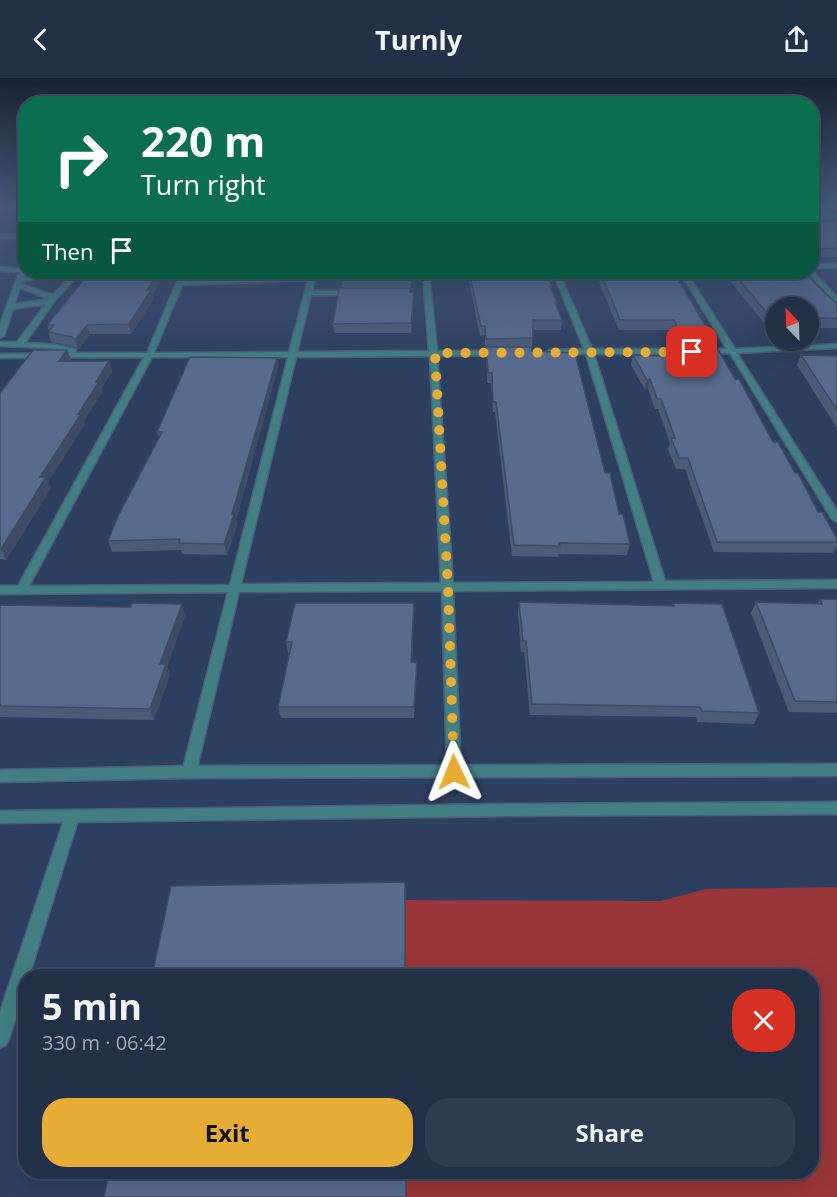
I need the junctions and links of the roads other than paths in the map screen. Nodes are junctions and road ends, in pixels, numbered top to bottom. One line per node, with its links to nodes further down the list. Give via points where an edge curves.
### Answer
1 (819, 266): 2 (street)
2 (837, 266)
3 (0, 269): 4 (street)
4 (18, 271)
5 (20, 279): 15 (street)
6 (32, 279): 15 (street)
7 (72, 279): 19 (street)
8 (181, 279): 16 (street)
9 (246, 279): 16 (street)
10 (311, 279): 17 (street)
11 (425, 279): 30 (street, via 423,293)
12 (559, 279): 29 (street)
13 (688, 279): 27 (street)
14 (817, 279): 20 (street)
15 (17, 283): 19 (street); 21 (street)
16 (180, 283): 32 (street)
17 (307, 293): 18 (street); 33 (street)
18 (362, 293)
19 (52, 300): 21 (street); 25 (street)
20 (837, 301)
21 (10, 307): 22 (street)
22 (2, 325): 23 (street)
23 (0, 336)
24 (0, 344): 25 (street)
25 (19, 345): 34 (street, via 50,346)
26 (837, 346): 27 (street)
27 (734, 351): 29 (street); 36 (street)
28 (541, 352): 29 (street)
29 (589, 352): 38 (street)
30 (435, 353): 31 (street); 33 (street); 39 (street)
31 (506, 353)
32 (150, 354): 33 (street); 34 (street); 42 (street)
33 (291, 354): 40 (street)
34 (84, 355): 35 (street)
35 (0, 356)
36 (837, 519)
37 (837, 584): 38 (street)
38 (661, 585): 39 (street)
39 (448, 587): 40 (street); 45 (street)
40 (236, 589): 42 (street); 44 (street)
41 (0, 590): 42 (street)
42 (21, 590)
43 (837, 770): 45 (street)
44 (189, 772): 45 (street); 46 (street)
45 (454, 772)
46 (0, 776)
47 (837, 808): 49 (street)
48 (0, 817): 49 (street)
49 (72, 817): 50 (street)
50 (23, 969)
51 (18, 984): 52 (street)
52 (0, 1039)

